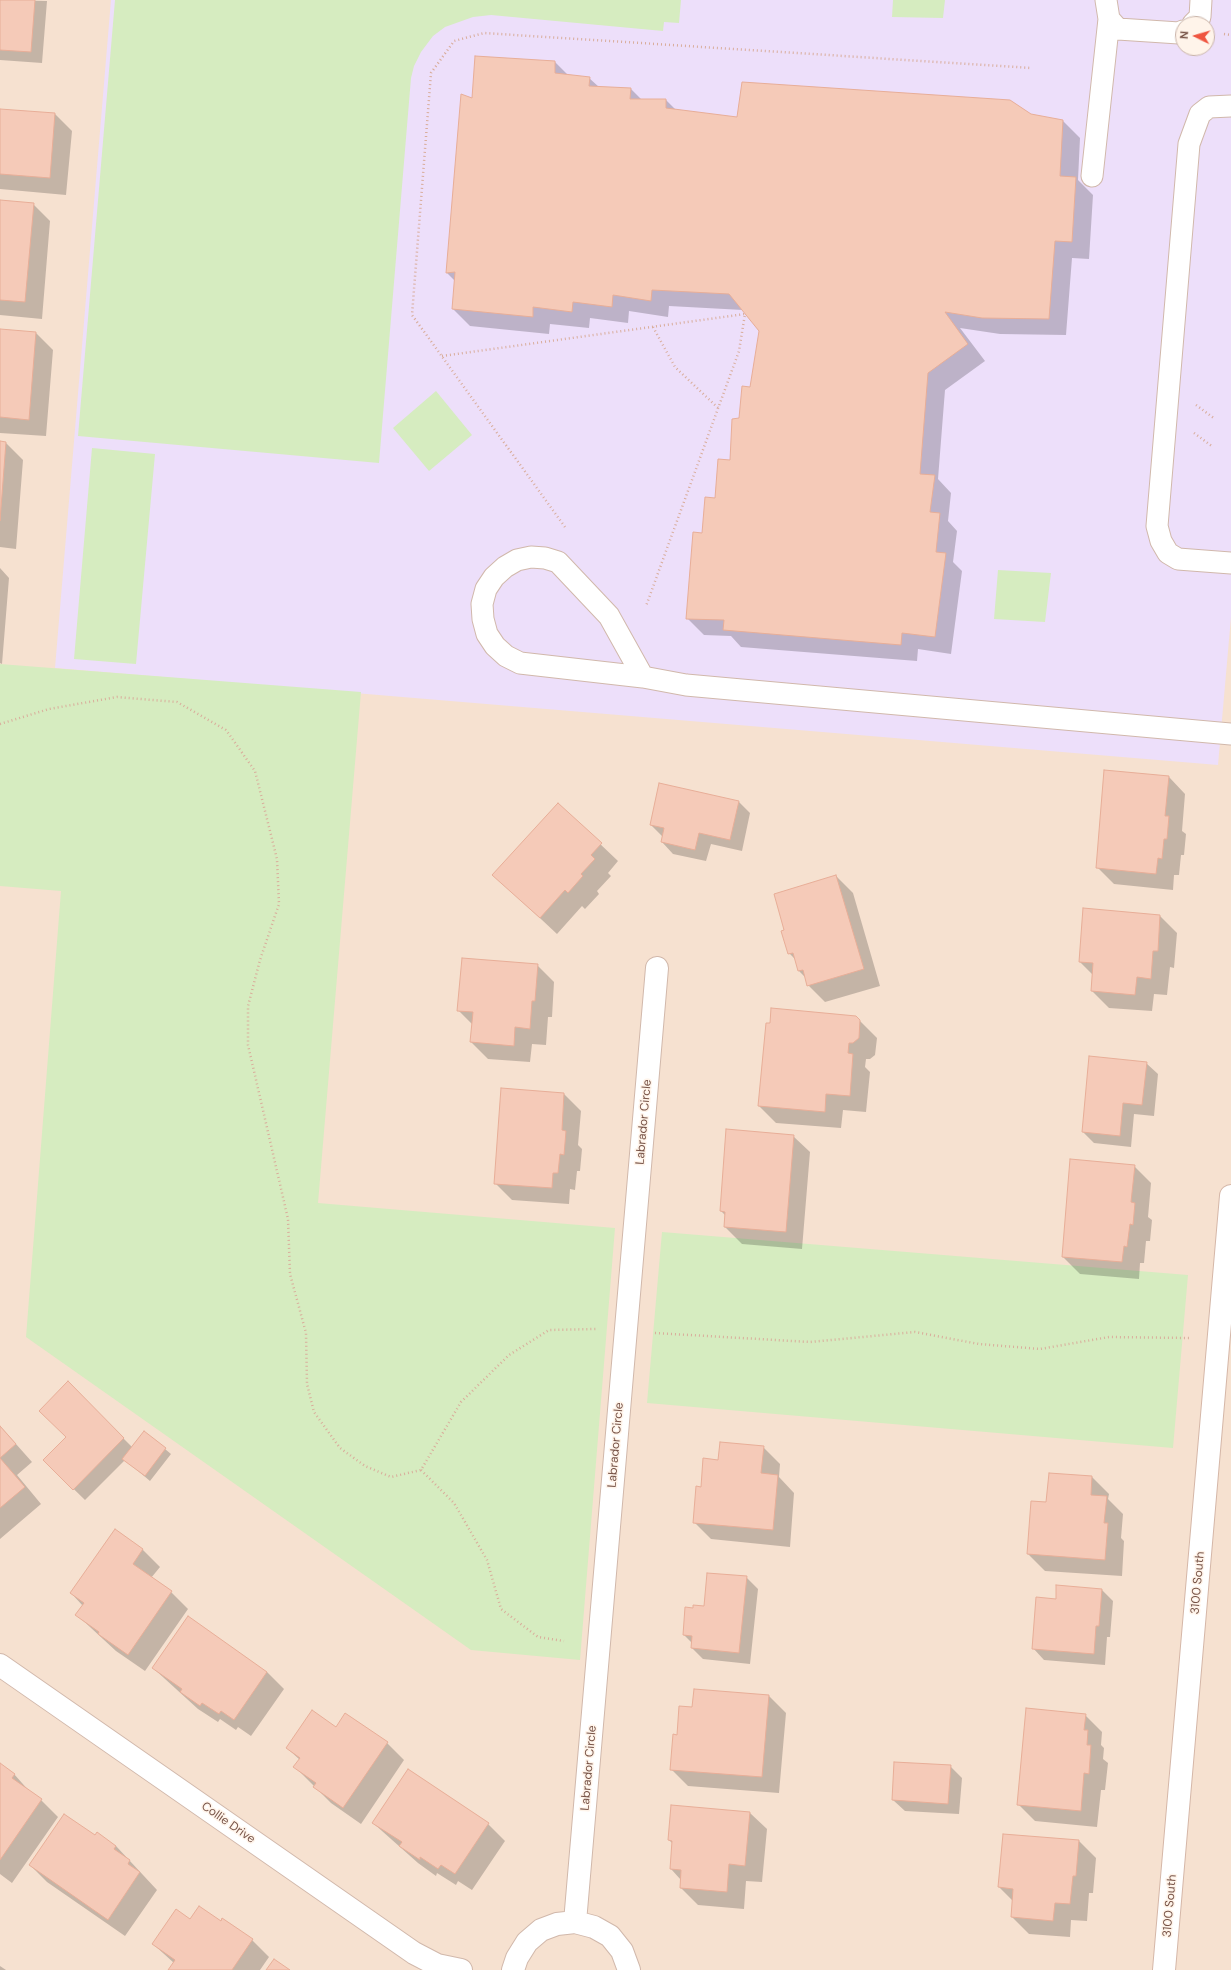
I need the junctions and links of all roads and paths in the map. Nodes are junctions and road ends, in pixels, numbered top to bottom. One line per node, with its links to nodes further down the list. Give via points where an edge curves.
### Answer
1 (1201, 0): 3 (lane)
2 (1107, 9): 4 (lane, via 1118,29); 7 (lane)
3 (1200, 16)
4 (1175, 33)
5 (1030, 68): 9 (path, via 484,33 454,41 431,73 412,315)
6 (1231, 106): 14 (lane, via 1209,107 1200,114 1189,144 1157,526 1168,552 1178,559)
7 (1092, 176)
8 (653, 326): 9 (path); 11 (path, via 675,368); 11 (path, via 745,314 739,351)
9 (442, 356): 13 (path)
10 (1193, 403): 12 (path)
11 (718, 408): 15 (path)
12 (1215, 419)
13 (565, 526)
14 (1231, 562)
15 (646, 606)
16 (643, 677): 16 (lane, via 609,616 558,562 531,557 517,560 494,577 486,589 482,604 486,634 506,656 520,663); 18 (lane, via 686,685)
17 (0, 724): 24 (path, via 49,709 117,697 177,702 226,730 254,771 277,859 279,904 248,1006 248,1045 288,1219 290,1274 306,1333 308,1384 312,1405 314,1412 340,1448 365,1466 391,1477)
18 (1231, 734)
19 (657, 968): 27 (street, Labrador Circle)
20 (1231, 1196): 31 (street, 3100 South)
21 (598, 1329): 24 (path, via 549,1330 509,1355 461,1402)
22 (651, 1333): 23 (path, via 810,1342 915,1332 979,1344 1040,1349 1109,1337)
23 (1177, 1337)
24 (421, 1470): 25 (path, via 454,1503 484,1554 501,1609 538,1637)
25 (564, 1642)
26 (0, 1665): 28 (street, Collie Drive, via 414,1953 437,1965)
27 (575, 1922): 29 (street, via 557,1924 541,1930 527,1942); 30 (street, via 594,1927 610,1936 622,1951)
28 (461, 1970)
29 (513, 1970)
30 (629, 1970)
31 (1164, 1970)

